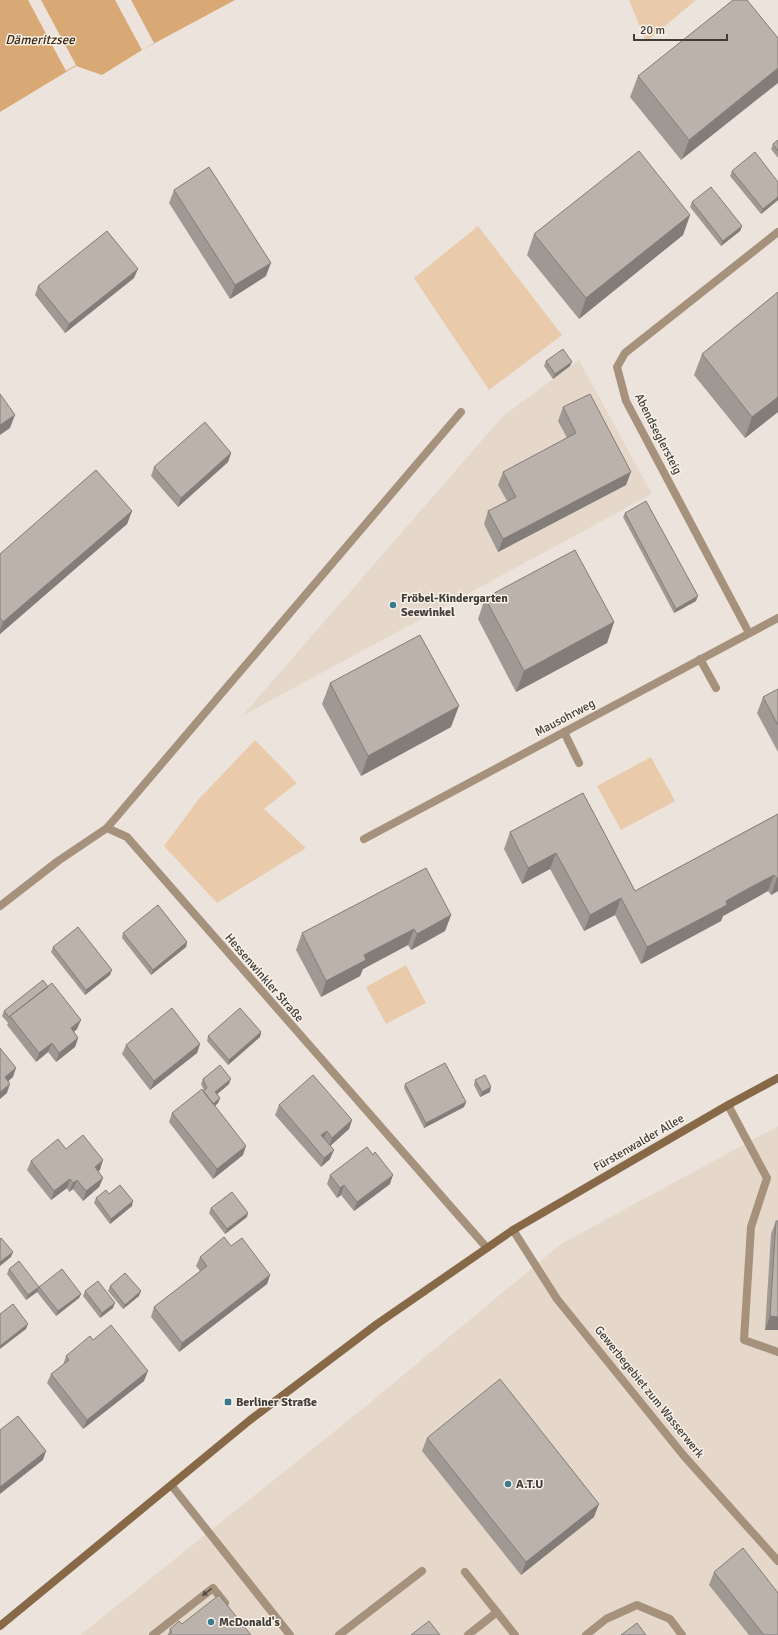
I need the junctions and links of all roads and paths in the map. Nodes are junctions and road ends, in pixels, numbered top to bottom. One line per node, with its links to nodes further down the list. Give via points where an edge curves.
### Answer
1 (778, 232): 4 (street, Abendseglersteig, via 625,353 617,367 626,401)
2 (461, 412): 9 (street)
3 (778, 618): 4 (street, Mausohrweg)
4 (749, 633): 5 (street, Mausohrweg)
5 (700, 660): 6 (street); 7 (street, Mausohrweg)
6 (716, 688)
7 (564, 732): 8 (street); 10 (street, Mausohrweg)
8 (579, 763)
9 (106, 828): 11 (street); 15 (street, Hessenwinkler Straße, via 127,837)
10 (364, 839)
11 (0, 906)
12 (778, 1078): 13 (main road, Fürstenwalder Allee)
13 (728, 1105): 14 (main road, Fürstenwalder Allee); 16 (street, via 767,1178 751,1227 744,1340)
14 (513, 1230): 15 (main road); 18 (street, Gewerbegebiet zum Wasserwerk, via 557,1299 684,1456)
15 (487, 1248): 17 (main road, via 315,1370 250,1420)
16 (778, 1352)
17 (172, 1486): 23 (main road); 25 (street)
18 (778, 1561)
19 (422, 1571): 26 (street)
20 (464, 1572): 22 (street)
21 (232, 1611): 24 (street, one-way to 24, via 213,1588)
22 (497, 1612): 27 (street); 28 (street)
23 (0, 1626)
24 (153, 1635)
25 (290, 1635)
26 (340, 1635)
27 (468, 1635)
28 (516, 1635)
29 (586, 1635): 30 (street, via 606,1619 637,1605 670,1619)
30 (682, 1635)

